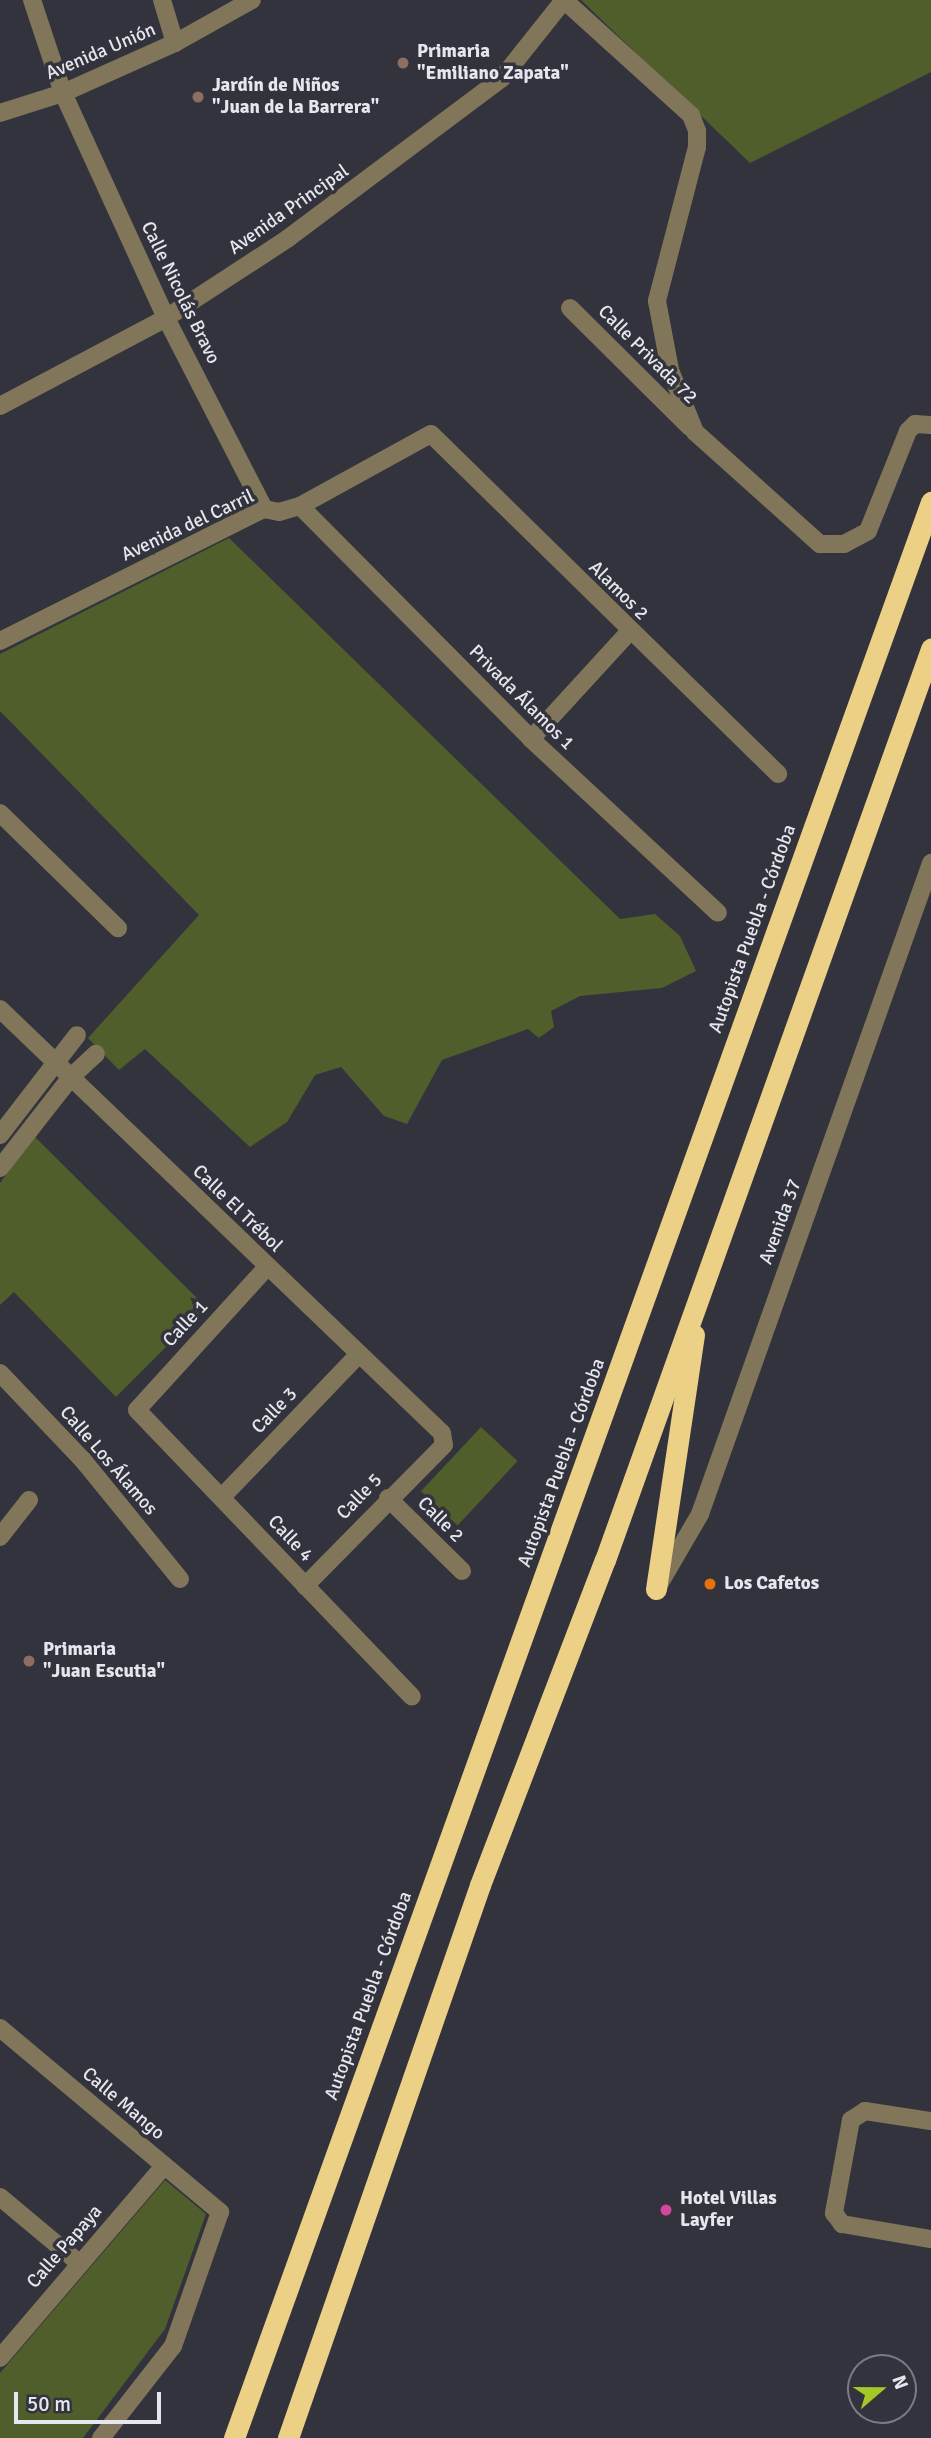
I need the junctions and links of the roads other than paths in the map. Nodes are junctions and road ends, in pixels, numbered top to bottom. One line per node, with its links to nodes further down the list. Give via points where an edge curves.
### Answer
1 (32, 0): 6 (street, Calle Nicolás Bravo)
2 (162, 0): 5 (street)
3 (252, 0): 5 (street, Avenida Unión)
4 (564, 0): 9 (street, Avenida Principal, via 526,53 479,98 288,239); 12 (street, via 691,116 697,131 657,301 670,370)
5 (175, 43): 6 (street, Avenida Unión)
6 (63, 93): 7 (street, Avenida Unión); 9 (street, Calle Nicolás Bravo)
7 (0, 113)
8 (570, 308): 12 (street, Calle Privada 72)
9 (166, 318): 10 (street, Avenida Principal); 16 (street, Calle Nicolás Bravo)
10 (0, 406)
11 (931, 425): 12 (street, Calle Privada 72, via 915,424 908,431 868,531 844,544 820,544)
12 (695, 432)
13 (431, 434): 15 (street, Avenida del Carril); 17 (street, Alamos 2)
14 (931, 502): 56 (highway, Autopista Puebla - Córdoba)
15 (300, 506): 16 (street, Avenida del Carril, via 279,512); 20 (street, Privada Álamos 1)
16 (264, 509): 18 (street, Avenida del Carril)
17 (629, 632): 20 (street); 21 (street, Alamos 2)
18 (0, 641)
19 (931, 649): 34 (highway)
20 (531, 739): 24 (street, Privada Álamos 1)
21 (778, 774)
22 (0, 813): 25 (street)
23 (931, 863): 46 (street, Avenida 37, via 700,1514)
24 (718, 913)
25 (118, 928)
26 (0, 1009): 29 (street, Calle El Trébol)
27 (77, 1035): 29 (street)
28 (96, 1054): 30 (street)
29 (57, 1064): 30 (street, Calle El Trébol); 31 (street)
30 (71, 1077): 32 (street); 33 (street, Calle El Trébol)
31 (0, 1135)
32 (0, 1168)
33 (267, 1267): 35 (street, Calle El Trébol); 37 (street, Calle 1)
34 (703, 1281): 46 (highway); 57 (highway, via 605,1560 480,1885)
35 (358, 1355): 38 (street, Calle El Trébol); 39 (street, Calle 3)
36 (0, 1373): 44 (street, Calle Los Álamos, via 82,1459)
37 (137, 1410): 39 (street, Calle 4)
38 (444, 1438): 40 (street, Calle 5, via 444,1445)
39 (222, 1497): 45 (street, Calle 4)
40 (388, 1498): 43 (street, Calle 2); 45 (street, Calle 5)
41 (29, 1500): 42 (street)
42 (0, 1537)
43 (462, 1571)
44 (180, 1579)
45 (305, 1586): 47 (street, Calle 4)
46 (656, 1589)
47 (412, 1697)
48 (0, 2028): 50 (street, Calle Mango)
49 (931, 2121): 52 (street, via 865,2111 851,2120 836,2221)
50 (164, 2166): 53 (street, Calle Papaya); 55 (street, Calle Mango, via 220,2213 173,2346)
51 (0, 2197): 53 (street)
52 (931, 2239)
53 (78, 2262): 54 (street, Calle Papaya)
54 (0, 2358)
55 (102, 2438)
56 (234, 2438)
57 (288, 2438)

